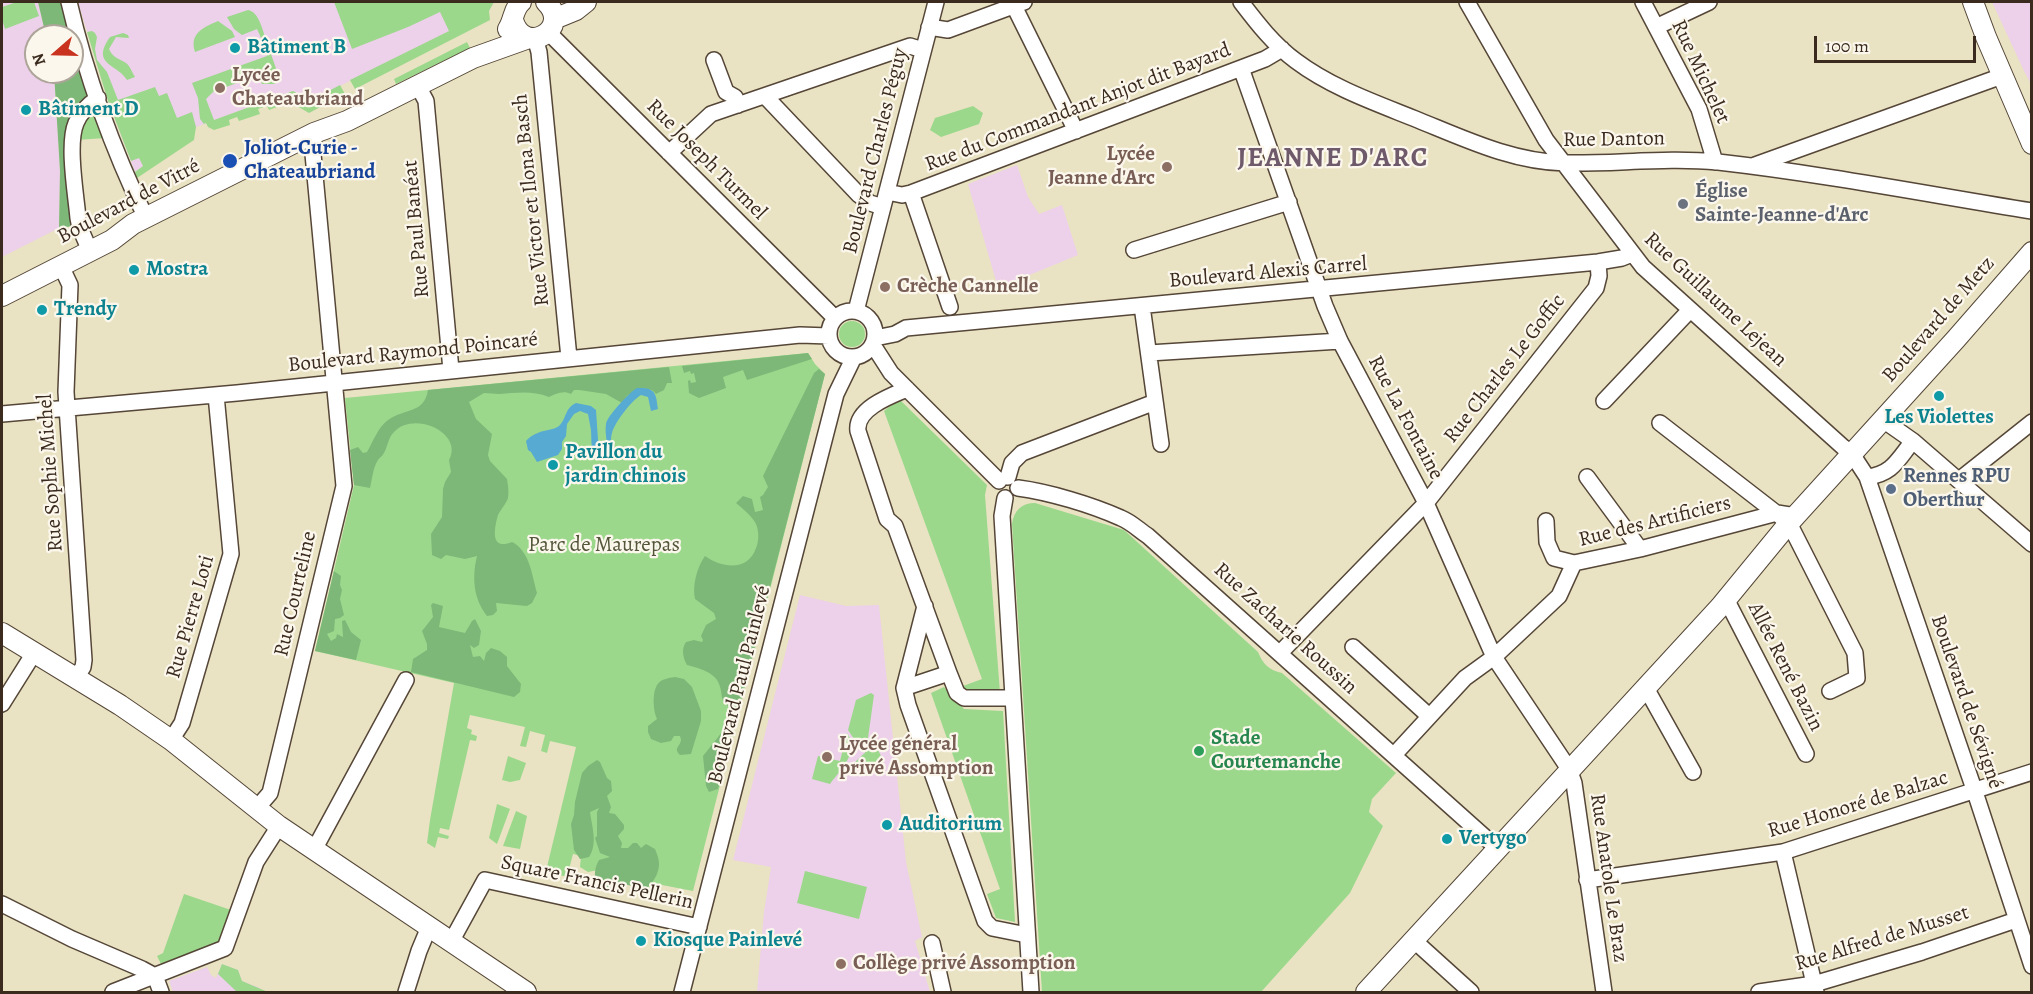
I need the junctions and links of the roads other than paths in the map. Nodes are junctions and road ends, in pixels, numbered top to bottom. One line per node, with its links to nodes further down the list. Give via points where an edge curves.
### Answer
1 (69, 2): 24 (street)
2 (521, 2): 12 (main road, Boulevard de Vitré)
3 (586, 2): 11 (main road, Boulevard de Vitré, via 576,10)
4 (936, 2): 14 (street, Boulevard Charles Péguy)
5 (1241, 2): 16 (street, Rue Danton)
6 (1467, 2): 34 (street, Rue Guillaume Lejean, via 1546,140)
7 (1642, 2): 15 (street, Rue Michelet)
8 (1709, 2): 15 (street)
9 (1973, 2): 13 (main road)
10 (1019, 4): 14 (street, via 948,30); 28 (street)
11 (545, 19): 12 (main road, via 518,31); 18 (main road, Boulevard de Vitré); 32 (street, Rue Joseph Turmel); 61 (street, Rue Victor et Ilona Basch, via 538,52)
12 (513, 21): 18 (main road, Boulevard de Vitré)
13 (1983, 26): 21 (main road); 25 (main road, via 2001,52)
14 (929, 27): 17 (street, Boulevard Charles Péguy)
15 (1656, 27): 33 (street, Rue Michelet, via 1699,109)
16 (1282, 49): 20 (street, Rue du Commandant Anjot dit Bayard); 34 (street, Rue Danton, via 1333,84 1400,113 1506,154)
17 (923, 50): 23 (street, via 910,46); 38 (street, Boulevard Charles Péguy)
18 (473, 58): 22 (main road, Boulevard de Vitré)
19 (714, 60): 26 (street, via 726,92 735,97)
20 (1241, 68): 28 (street, Rue du Commandant Anjot dit Bayard); 39 (street, Rue La Fontaine)
21 (2002, 76): 25 (main road); 31 (street)
22 (418, 86): 29 (main road, Boulevard de Vitré); 62 (street, Rue Paul Banéat, via 426,101)
23 (765, 96): 26 (street); 38 (street, via 859,195 870,204)
24 (98, 98): 41 (street); 43 (street, via 75,124 72,141 78,219)
25 (2022, 104): 27 (main road, via 2018,105); 30 (main road)
26 (738, 105): 32 (street, via 711,114)
27 (2031, 124)
28 (1077, 131): 37 (street, Rue du Commandant Anjot dit Bayard)
29 (314, 133): 41 (main road, Boulevard de Vitré); 63 (street, Rue Courteline)
30 (2031, 144)
31 (1792, 152): 35 (street); 36 (street)
32 (669, 153): 54 (street, Rue Joseph Turmel)
33 (1715, 162): 34 (street, Rue Danton); 35 (street, Rue Danton)
34 (1564, 163): 45 (street, Rue Guillaume Lejean)
35 (1752, 166): 36 (street, Rue Danton)
36 (1792, 171): 40 (street, Rue Danton)
37 (911, 193): 38 (street, Rue du Commandant Anjot dit Bayard); 51 (street)
38 (885, 199): 53 (street, Boulevard Charles Péguy)
39 (1288, 202): 42 (street); 48 (street, Rue La Fontaine)
40 (2031, 211)
41 (146, 218): 43 (main road, Boulevard de Vitré)
42 (1134, 250)
43 (90, 251): 47 (main road, Boulevard de Vitré)
44 (2031, 252): 70 (main road, Boulevard de Metz)
45 (1632, 254): 46 (street, Boulevard Alexis Carrel); 52 (street, Rue Guillaume Lejean)
46 (1598, 262): 48 (street, Boulevard Alexis Carrel); 80 (street, Rue Charles Le Goffic, via 1596,288)
47 (61, 266): 49 (main road, Boulevard de Vitré); 68 (street, Rue Sophie Michel, via 70,285)
48 (1319, 288): 50 (street, Boulevard Alexis Carrel); 58 (street, Rue La Fontaine)
49 (2, 296)
50 (1142, 306): 56 (street, Boulevard Alexis Carrel); 60 (street)
51 (950, 307)
52 (1690, 309): 66 (street); 75 (street, Rue Guillaume Lejean)
53 (856, 311): 54 (street, via 843,312); 55 (street)
54 (835, 318): 57 (street)
55 (872, 322): 56 (street, Boulevard Alexis Carrel); 59 (street, via 875,330)
56 (906, 328): 59 (street, Boulevard Alexis Carrel)
57 (829, 336): 59 (street, via 832,345); 61 (street, Boulevard Raymond Poincaré, via 800,335)
58 (1340, 341): 60 (street); 80 (street, Rue La Fontaine)
59 (861, 350): 64 (street); 118 (street, Boulevard Paul Painlevé, via 837,388)
60 (1149, 352): 67 (street)
61 (568, 358): 62 (street, Boulevard Raymond Poincaré)
62 (451, 370): 63 (street, Boulevard Raymond Poincaré)
63 (334, 382): 65 (street, Boulevard Raymond Poincaré); 109 (street, Rue Courteline, via 344,486 270,793)
64 (907, 389): 79 (street); 87 (street, via 876,405 863,415 857,427 887,519 895,526)
65 (216, 395): 68 (street, Boulevard Raymond Poincaré); 102 (street, Rue Pierre Loti, via 231,554 182,723)
66 (1604, 401)
67 (1155, 402): 74 (street); 79 (street, via 1022,453 1012,463)
68 (67, 408): 69 (street, Boulevard Raymond Poincaré); 94 (street, Rue Sophie Michel, via 84,660)
69 (2, 414)
70 (1883, 420): 73 (street); 75 (main road, Boulevard de Metz)
71 (2031, 422): 78 (street)
72 (1660, 423): 81 (street)
73 (1913, 441): 77 (street, via 1888,471); 78 (street)
74 (1161, 444)
75 (1852, 454): 77 (street, Boulevard de Sévigné); 81 (main road, Boulevard de Metz)
76 (1587, 477): 84 (street)
77 (1867, 477): 108 (street, Boulevard de Sévigné)
78 (1959, 480): 83 (street)
79 (1008, 482): 91 (street, Rue Zacharie Roussin, via 1096,508 1130,523); 99 (street, via 1016,495 1005,498 1002,516)
80 (1426, 503): 91 (street, Rue Charles Le Goffic); 92 (street, Rue La Fontaine)
81 (1787, 518): 84 (street, Rue des Artificiers); 86 (main road, Boulevard de Metz); 98 (street, via 1855,653 1857,678)
82 (1546, 521): 85 (street, via 1547,542 1554,558)
83 (2031, 544)
84 (1640, 549): 85 (street, Rue des Artificiers)
85 (1574, 563): 92 (street, Rue des Artificiers, via 1559,596)
86 (1726, 599): 97 (main road, Boulevard de Metz); 103 (street, Allée René Bazin)
87 (925, 606): 93 (street); 96 (street)
88 (2, 633): 90 (main road)
89 (1353, 647): 101 (street)
90 (34, 653): 94 (main road); 100 (street)
91 (1280, 653): 104 (street, Rue Zacharie Roussin)
92 (1494, 657): 101 (street, Rue des Artificiers, via 1465,678); 105 (street, Rue La Fontaine)
93 (949, 673): 96 (street); 99 (street, via 957,693 964,698)
94 (76, 678): 102 (main road)
95 (406, 680): 112 (street)
96 (904, 688): 119 (street, via 986,921 992,928)
97 (1646, 688): 105 (main road, Boulevard de Metz); 106 (street)
98 (1830, 691)
99 (1013, 698): 119 (street)
100 (2, 704)
101 (1429, 716): 104 (street, Rue des Artificiers)
102 (171, 740): 109 (main road)
103 (1806, 754)
104 (1394, 756): 111 (street, Rue Zacharie Roussin)
105 (1569, 769): 111 (main road, Boulevard de Metz); 114 (street, Rue Anatole Le Braz)
106 (1693, 772)
107 (2031, 772): 108 (street, Rue Honoré de Balzac)
108 (1975, 792): 113 (street, Rue Honoré de Balzac); 116 (street, Boulevard de Sévigné)
109 (256, 808): 110 (main road)
110 (279, 826): 112 (main road); 124 (street, via 256,862 225,948)
111 (1497, 848): 122 (main road, Boulevard de Metz)
112 (314, 850): 117 (main road)
113 (1783, 852): 114 (street, Rue Honoré de Balzac); 125 (street)
114 (1587, 880): 135 (street, Rue Anatole Le Braz)
115 (2, 904): 124 (street)
116 (2016, 920): 123 (street, Boulevard de Sévigné); 125 (street, Rue Alfred de Musset)
117 (429, 927): 120 (main road); 128 (street)
118 (699, 927): 120 (street, Square Francis Pellerin, via 485,880); 130 (street, Boulevard Paul Painlevé)
119 (1028, 935): 132 (street)
120 (451, 942): 129 (main road)
121 (932, 942): 131 (street)
122 (1411, 942): 133 (main road, Boulevard de Metz); 134 (street)
123 (2031, 966)
124 (155, 976): 126 (street); 127 (street)
125 (1815, 988): 136 (street, Rue Alfred de Musset)
126 (113, 993)
127 (161, 993)
128 (406, 993)
129 (526, 993)
130 (682, 993)
131 (943, 993)
132 (1031, 993)
133 (1366, 993)
134 (1471, 993)
135 (1604, 993)
136 (1759, 993)

